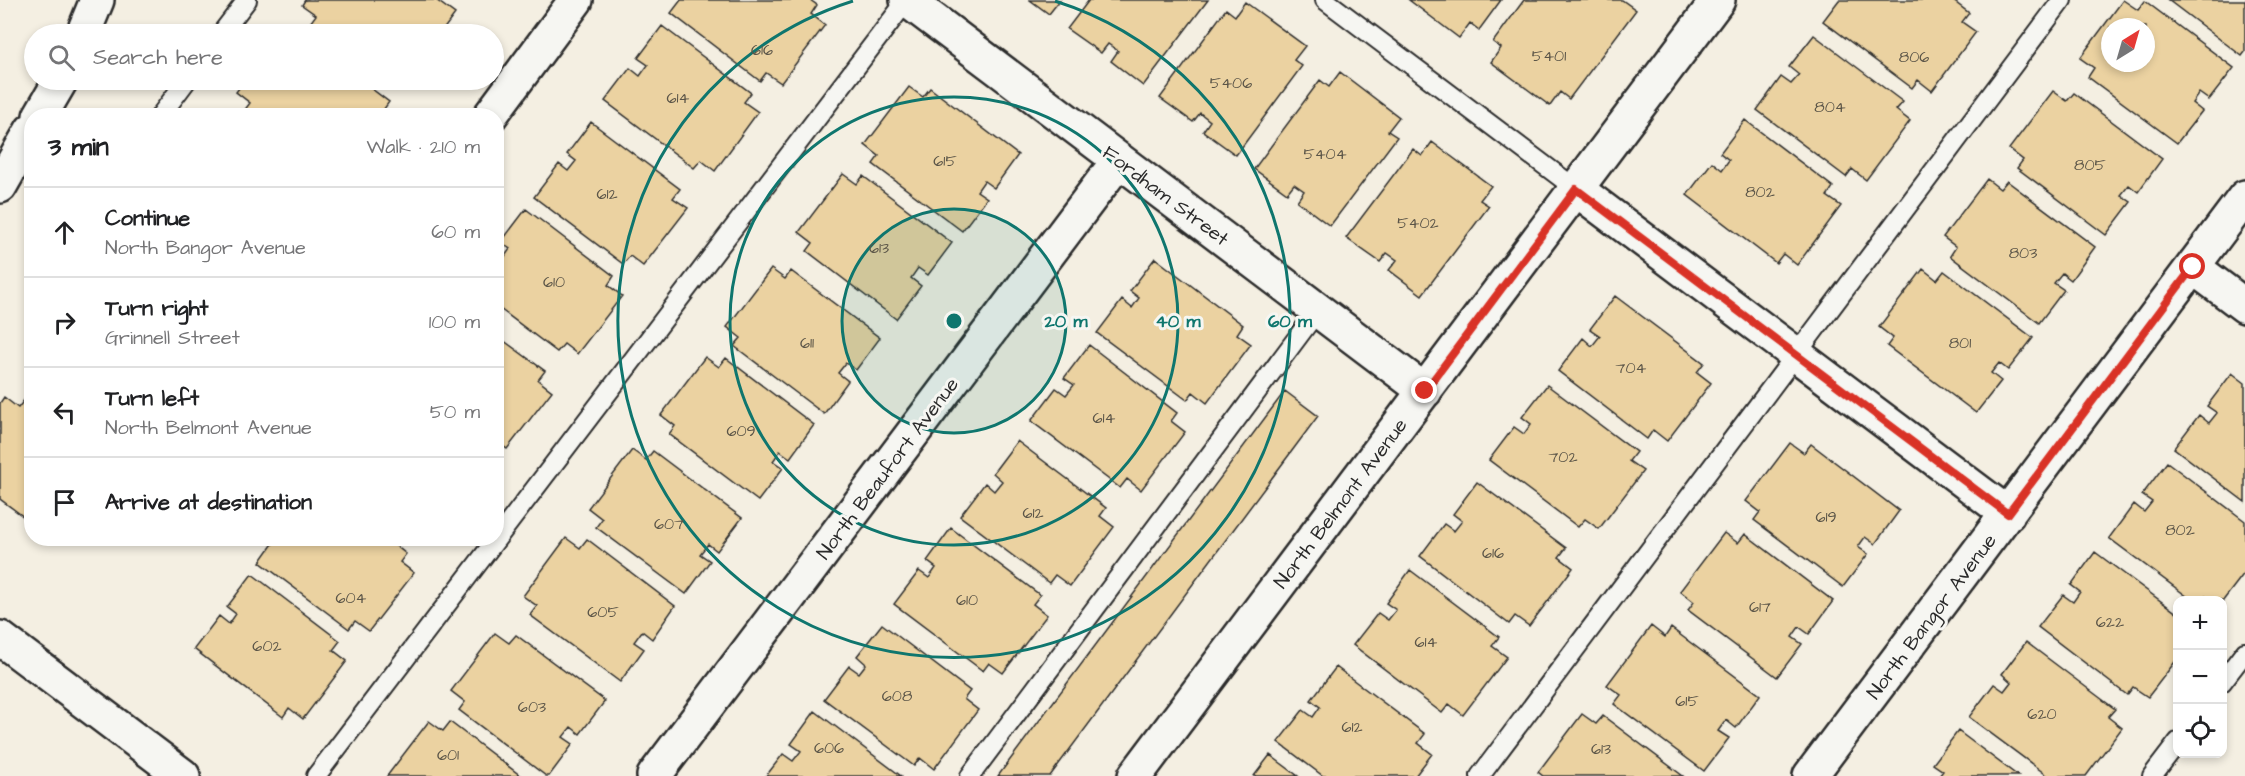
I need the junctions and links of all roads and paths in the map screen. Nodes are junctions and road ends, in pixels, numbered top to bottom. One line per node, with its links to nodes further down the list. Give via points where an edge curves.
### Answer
1 (98, 0): 8 (street)
2 (247, 0): 9 (lane)
3 (576, 0): 12 (street)
4 (907, 0): 14 (street, Fordham Street); 24 (lane)
5 (1325, 0): 16 (lane)
6 (1718, 0): 16 (street, North Belmont Avenue)
7 (2062, 0): 21 (lane)
8 (87, 24)
9 (229, 24)
10 (180, 90): 11 (lane)
11 (166, 108)
12 (496, 108)
13 (24, 148): 15 (street)
14 (1119, 160): 20 (street, Fordham Street); 32 (street, North Beaufort Avenue)
15 (0, 186)
16 (1576, 189): 21 (street); 22 (street, North Belmont Avenue)
17 (2245, 196): 18 (street, North Bangor Avenue)
18 (2193, 267): 19 (street); 23 (street, North Bangor Avenue)
19 (2245, 306)
20 (1318, 310): 22 (street, Fordham Street); 33 (lane)
21 (1797, 355): 23 (street); 35 (lane)
22 (1425, 391): 34 (street, North Belmont Avenue)
23 (2008, 514): 36 (street, North Bangor Avenue)
24 (504, 529)
25 (491, 546): 31 (lane)
26 (0, 638): 30 (street)
27 (2245, 652): 28 (lane)
28 (2227, 677)
29 (2173, 749): 37 (lane)
30 (183, 776)
31 (316, 776)
32 (654, 776)
33 (970, 776)
34 (1135, 776)
35 (1480, 776)
36 (1810, 776)
37 (2152, 776)

